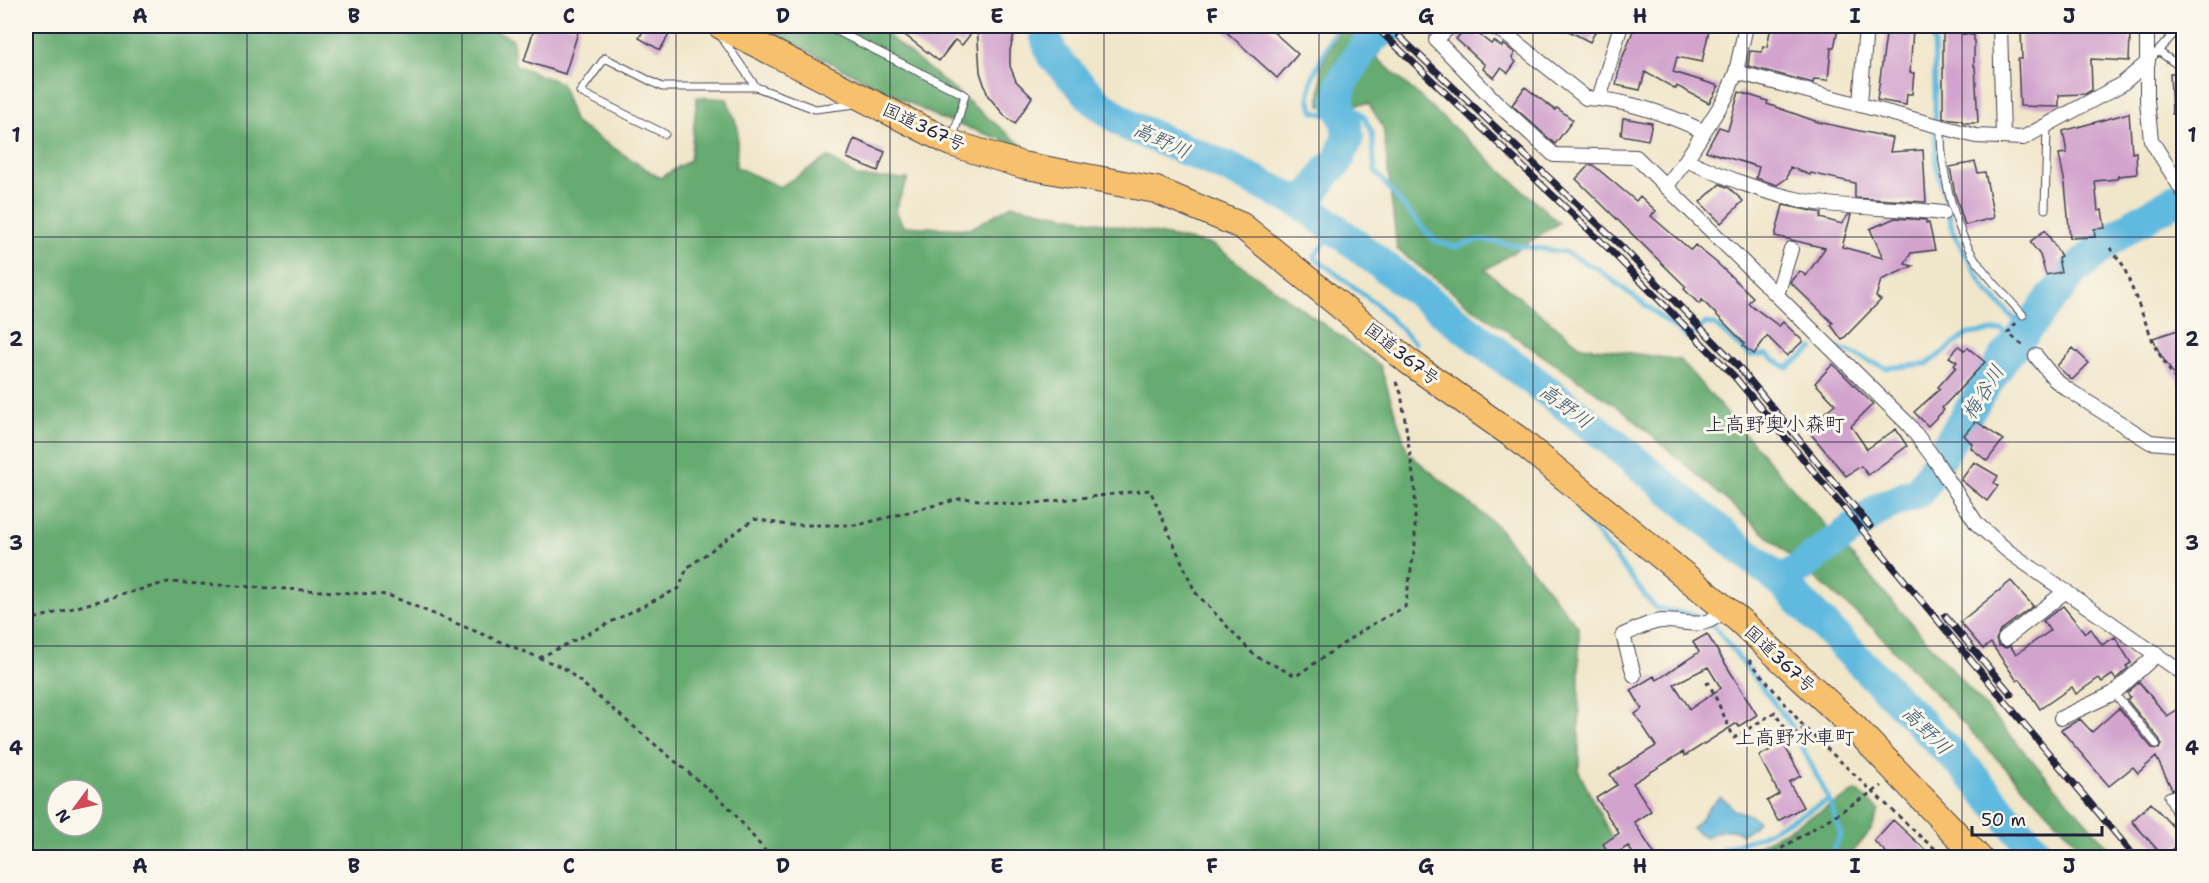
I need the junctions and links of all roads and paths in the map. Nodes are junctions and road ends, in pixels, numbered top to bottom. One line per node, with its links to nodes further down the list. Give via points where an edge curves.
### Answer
1 (713, 26): 16 (lane)
2 (721, 26): 18 (highway, 国道367号)
3 (831, 26): 25 (lane, via 965,95)
4 (1450, 26): 27 (street, via 1436,40 1554,154 1636,157)
5 (1489, 26): 17 (street, via 1503,32 1586,98)
6 (1746, 26): 15 (street)
7 (1866, 26): 19 (street)
8 (2000, 26): 24 (street)
9 (2147, 26): 13 (street)
10 (2181, 26): 12 (lane)
11 (1620, 28): 17 (street)
12 (2158, 51): 13 (lane); 14 (lane)
13 (2148, 62): 21 (street, via 2122,84); 28 (street, via 2146,101 2151,140)
14 (2184, 66)
15 (1736, 72): 19 (street); 22 (street, via 1726,97)
16 (756, 87): 18 (lane, via 815,109); 23 (lane, via 662,87 605,58 580,92)
17 (1599, 99): 22 (street, via 1664,113)
18 (871, 102): 25 (highway, 国道367号)
19 (1860, 104): 20 (street)
20 (1934, 125): 24 (street, via 1976,136); 30 (lane)
21 (2047, 126): 24 (street, via 2022,138); 29 (lane)
22 (1703, 131): 26 (street)
23 (665, 134)
24 (2003, 137)
25 (951, 143): 42 (highway, 国道367号, via 1022,165 1156,190 1242,226 1408,361 1518,439)
26 (1686, 160): 27 (street); 30 (street, via 1730,179 1805,201)
27 (1666, 187): 33 (street)
28 (2181, 189)
29 (2045, 208)
30 (1949, 214): 34 (lane, via 1974,258)
31 (2110, 248): 39 (path, via 2123,265 2156,349)
32 (1791, 249): 33 (street)
33 (1777, 295): 41 (street, via 1909,425 1977,524 2009,552)
34 (2023, 315)
35 (2013, 326): 36 (path, via 2008,333)
36 (2020, 343)
37 (2036, 356): 40 (street, via 2055,380 2150,442)
38 (1393, 377): 47 (path, via 1401,393 1415,489 1415,545 1405,607 1296,676 1255,656 1195,592 1150,490 1017,505 963,498 858,525 787,525 754,519 687,567 679,588)
39 (2184, 393)
40 (2184, 446)
41 (2066, 591): 44 (street); 45 (street)
42 (1725, 609): 49 (street, via 1715,619 1693,625 1661,621 1623,635); 55 (highway, 国道367号, via 1854,727)
43 (26, 621): 47 (path, via 168,582 388,595)
44 (2005, 639)
45 (2157, 654): 48 (street); 51 (street)
46 (1745, 656): 53 (path)
47 (539, 658): 59 (path, via 564,668 727,805)
48 (2184, 674)
49 (1634, 675)
50 (1706, 684): 53 (path, via 1734,738 1775,712 1790,736)
51 (2114, 693): 52 (street); 54 (lane)
52 (2061, 718)
53 (1805, 728): 57 (path)
54 (2156, 744)
55 (1900, 775): 57 (path); 62 (highway, 国道367号)
56 (2184, 790): 58 (lane, via 2168,796)
57 (1873, 792): 60 (path); 61 (path)
58 (2184, 833)
59 (771, 858)
60 (1766, 858)
61 (1947, 858)
62 (1979, 858)

